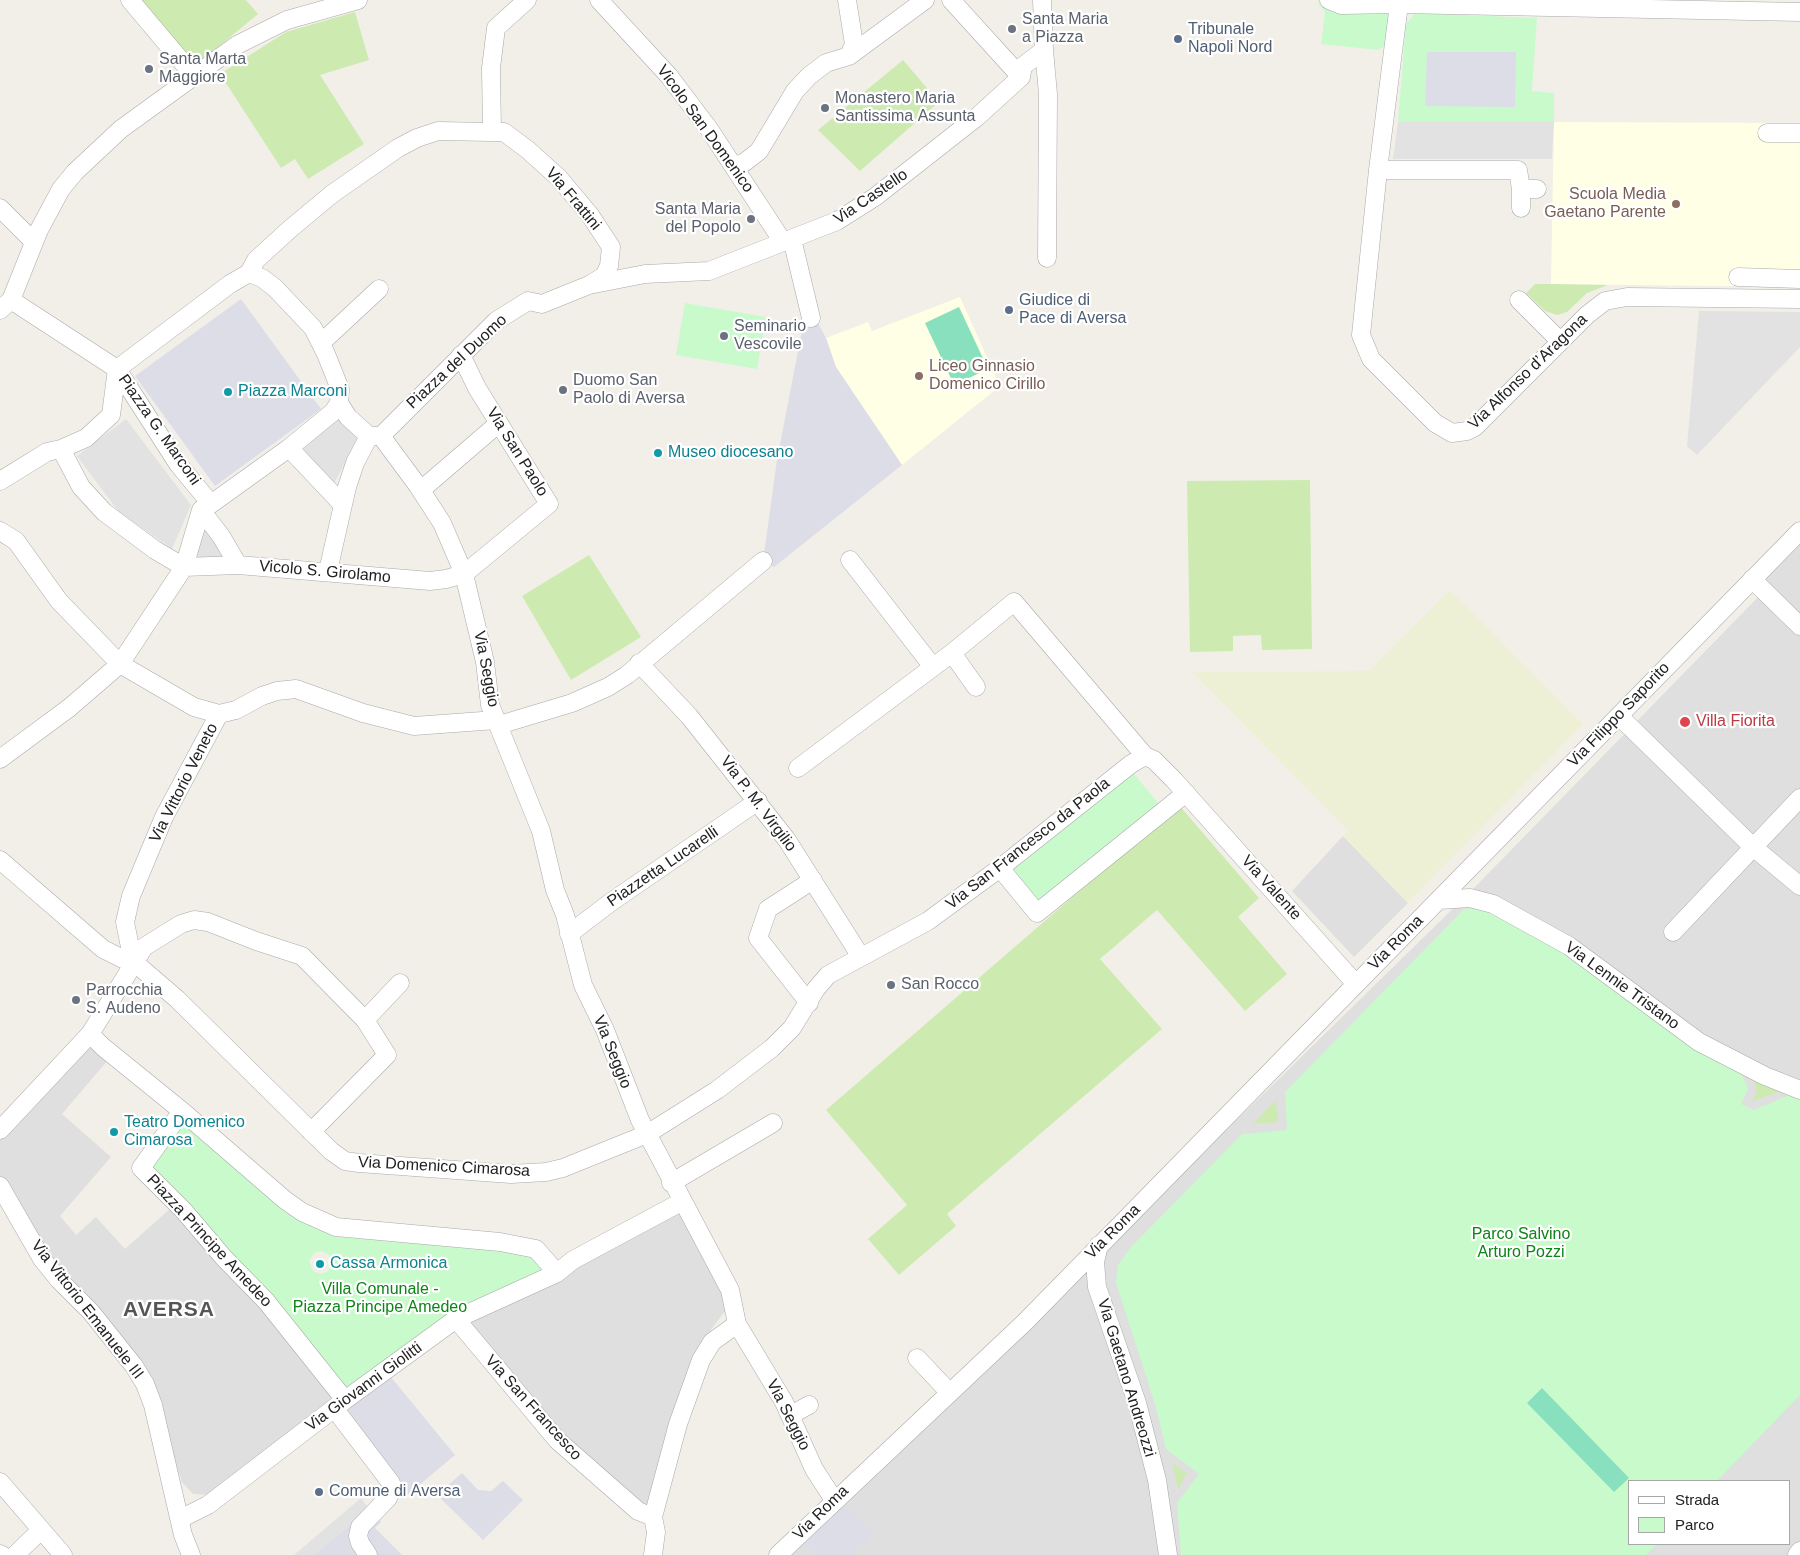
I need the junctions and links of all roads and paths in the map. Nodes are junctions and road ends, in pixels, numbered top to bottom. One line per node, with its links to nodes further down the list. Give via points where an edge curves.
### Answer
1 (130, 0): 15 (street)
2 (358, 0): 15 (street, via 287,20 237,45)
3 (527, 0): 17 (street, via 496,28 491,68)
4 (599, 0): 20 (street, Vicolo San Domenico, via 669,76)
5 (847, 0): 14 (street, via 854,44)
6 (925, 0): 14 (street)
7 (951, 0): 16 (street)
8 (1042, 0): 13 (street)
9 (1329, 0): 10 (street, via 1341,5)
10 (1399, 4): 11 (street); 21 (street, Via Alfonso d’Aragona)
11 (1552, 4): 12 (street)
12 (1800, 12)
13 (1044, 50): 16 (street, Via Castello, via 1023,66); 26 (street, via 1048,94)
14 (849, 56): 20 (street, via 826,63 809,76 794,91 759,150)
15 (194, 76): 25 (street, via 121,129 74,172 49,208)
16 (1021, 77): 24 (street, Via Castello, via 977,118 875,197 837,221)
17 (492, 132): 27 (street, via 438,131 398,148 332,194 290,229 256,260); 30 (street, Via Frattini, via 504,132 559,178 590,215 611,248 604,276)
18 (1768, 133): 19 (street)
19 (1800, 133)
20 (734, 167): 24 (street, Vicolo San Domenico)
21 (1378, 170): 23 (street, via 1518,170 1529,189); 37 (street, Via Alfonso d’Aragona, via 1361,335 1370,359 1435,423 1452,433 1467,432)
22 (0, 208): 25 (street)
23 (1521, 208)
24 (787, 241): 30 (street, Via Castello, via 709,271 645,274); 36 (street, Vicolo San Domenico)
25 (34, 242): 35 (street)
26 (1047, 258)
27 (249, 273): 38 (street, via 275,288 313,328); 40 (street, Piazza G. Marconi)
28 (1738, 277): 29 (street)
29 (1800, 280)
30 (589, 285): 32 (street, Via Castello)
31 (379, 289): 38 (street)
32 (552, 300): 39 (street, Piazza del Duomo, via 542,304 528,301 516,308 496,321)
33 (1519, 300): 37 (street)
34 (1800, 300): 37 (street, Via Alfonso d’Aragona, via 1614,299 1596,307)
35 (5, 305): 40 (street)
36 (811, 318)
37 (1560, 341)
38 (321, 343): 41 (street, via 340,389)
39 (461, 355): 42 (street, Via San Paolo, via 476,388); 43 (street, Piazza del Duomo)
40 (117, 369): 45 (street, via 111,415 86,438); 49 (street, Piazza G. Marconi)
41 (339, 403): 43 (street, Via Seggio, via 348,417); 44 (street, via 333,412)
42 (499, 423): 47 (street); 57 (street, Via San Paolo, via 549,504)
43 (375, 436): 47 (street, Via Seggio); 48 (street, via 355,463)
44 (289, 448): 48 (street); 49 (street)
45 (61, 449): 46 (street, via 47,452); 55 (street, via 80,487 104,512)
46 (0, 481)
47 (421, 490): 57 (street, Via Seggio, via 442,523)
48 (343, 505): 56 (street)
49 (206, 507): 54 (street, Piazza G. Marconi); 55 (street)
50 (1800, 530): 58 (street, Via Filippo Saporito)
51 (0, 531): 62 (street, via 16,541 59,600)
52 (850, 560): 63 (street)
53 (763, 561): 61 (street)
54 (238, 565): 55 (street, Vicolo S. Girolamo); 56 (street, Vicolo S. Girolamo)
55 (184, 567): 62 (street)
56 (328, 571): 57 (street, Vicolo S. Girolamo, via 430,581)
57 (464, 574): 67 (street, Via Seggio, via 483,654 490,705)
58 (1752, 579): 59 (street); 66 (street, Via Filippo Saporito)
59 (1800, 626)
60 (952, 653): 63 (street); 64 (street); 68 (street, via 1014,602)
61 (640, 663): 67 (street, via 608,687 572,703); 73 (street, Via P. M. Virgilio, via 689,716)
62 (120, 664): 65 (street, via 194,707); 69 (street, via 69,708)
63 (934, 667): 70 (street)
64 (976, 687)
65 (219, 714): 67 (street, via 236,710 277,691 296,689 363,713 414,726); 83 (street, Via Vittorio Veneto, via 164,816 131,896 125,922)
66 (1619, 716): 74 (street); 79 (street, Via Filippo Saporito)
67 (498, 723): 81 (street, Via Seggio, via 541,832)
68 (1145, 756): 71 (street, via 1154,760); 76 (street, Via San Francesco da Paola)
69 (0, 759)
70 (798, 768)
71 (1186, 793): 76 (street, via 1037,913); 85 (street, Via Valente)
72 (1800, 798): 74 (street)
73 (758, 801): 77 (street, Via P. M. Virgilio); 81 (street, Piazzetta Lucarelli)
74 (1753, 847): 78 (street); 80 (street)
75 (0, 860): 83 (street, Via Domenico Cimarosa, via 103,949)
76 (1000, 868): 82 (street, Via San Francesco da Paola, via 928,921)
77 (813, 880): 82 (street, Via P. M. Virgilio); 86 (street, via 768,909 758,938)
78 (1800, 886)
79 (1439, 900): 85 (street, Via Roma); 89 (street, Via Lennie Tristano, via 1470,898 1493,904 1569,946 1699,1042)
80 (1673, 932)
81 (569, 934): 94 (street, Via Seggio, via 583,986 605,1030)
82 (860, 957): 86 (street, Via San Francesco da Paola, via 828,975)
83 (133, 962): 87 (street, via 144,947 181,924 194,920 208,922 302,956); 88 (street); 93 (street, Via Domenico Cimarosa, via 177,999)
84 (400, 983): 87 (street)
85 (1355, 983): 98 (street, Via Roma)
86 (809, 1003): 94 (street, Via Domenico Cimarosa, via 792,1028 746,1070)
87 (365, 1020): 93 (street, via 387,1055)
88 (90, 1034): 90 (street); 92 (street)
89 (1800, 1090)
90 (182, 1111): 99 (street, via 285,1200 302,1212 336,1227 500,1242 536,1249); 105 (street, Piazza Principe Amedeo, via 141,1168 266,1301)
91 (773, 1123): 95 (street)
92 (0, 1130)
93 (311, 1132): 94 (street, Via Domenico Cimarosa, via 346,1161 511,1174 563,1168)
94 (646, 1134): 95 (street, Via Seggio)
95 (672, 1183): 97 (street, Via Seggio)
96 (0, 1186): 111 (street, Via Vittorio Emanuele III, via 42,1258 91,1312 134,1366 144,1384 153,1405)
97 (683, 1201): 99 (street, Via Giovanni Giolitti, via 573,1260); 102 (street, Via Seggio, via 730,1290)
98 (1099, 1245): 100 (street, via 1095,1262); 104 (street, Via Roma)
99 (557, 1273): 101 (street, Via Giovanni Giolitti)
100 (1098, 1279): 120 (street, Via Gaetano Andreozzi, via 1100,1297 1136,1403 1157,1480); 121 (street, Via Gaetano Andreozzi, via 1109,1294 1145,1400 1165,1478)
101 (456, 1319): 105 (street, Via Giovanni Giolitti); 110 (street, Via San Francesco, via 557,1440)
102 (737, 1324): 107 (street, Via Seggio); 110 (street, via 712,1342 701,1360)
103 (917, 1358): 104 (street)
104 (950, 1393): 109 (street, Via Roma)
105 (340, 1404): 111 (street, Via Giovanni Giolitti, via 208,1505); 117 (street, via 392,1488 388,1498 360,1527 360,1543)
106 (809, 1405): 107 (street)
107 (791, 1415): 109 (street, Via Seggio, via 814,1469)
108 (0, 1482): 112 (street)
109 (834, 1500): 119 (street, Via Roma)
110 (646, 1514): 118 (street, via 656,1532)
111 (180, 1519): 116 (street, Via Vittorio Emanuele III, via 182,1535)
112 (41, 1530): 114 (street); 115 (street)
113 (1800, 1551): 122 (street)
114 (15, 1555)
115 (62, 1555)
116 (191, 1555)
117 (368, 1555)
118 (653, 1555)
119 (778, 1555)
120 (1168, 1555)
121 (1176, 1555)
122 (1797, 1555)

